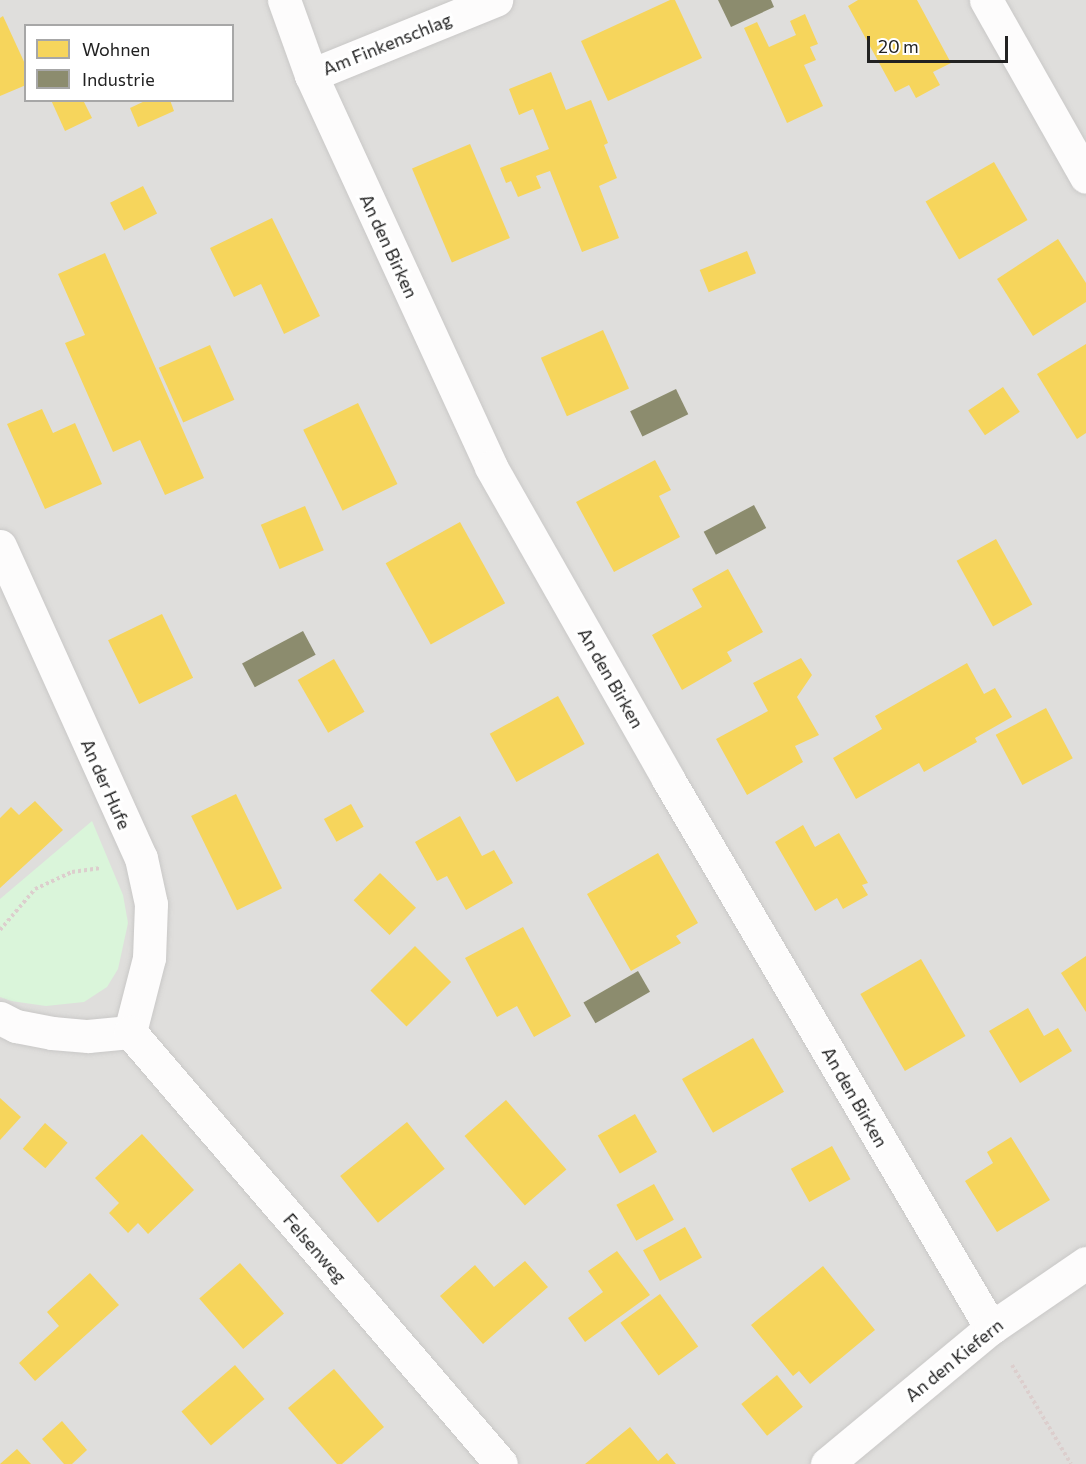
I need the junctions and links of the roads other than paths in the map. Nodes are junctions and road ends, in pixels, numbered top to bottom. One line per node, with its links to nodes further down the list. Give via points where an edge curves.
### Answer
1 (284, 0): 4 (street, An den Birken)
2 (496, 0): 4 (street, Am Finkenschlag)
3 (986, 0): 5 (street)
4 (311, 75): 10 (street, An den Birken, via 491,467 674,789)
5 (1086, 177)
6 (0, 546): 8 (street, An der Hufe, via 137,851 151,904 149,958)
7 (0, 1018): 8 (street, via 16,1026 52,1033 88,1036)
8 (130, 1032): 11 (street, Felsenweg)
9 (1086, 1263): 10 (street, An den Kiefern)
10 (991, 1328): 12 (street, An den Kiefern)
11 (501, 1464)
12 (827, 1464)

